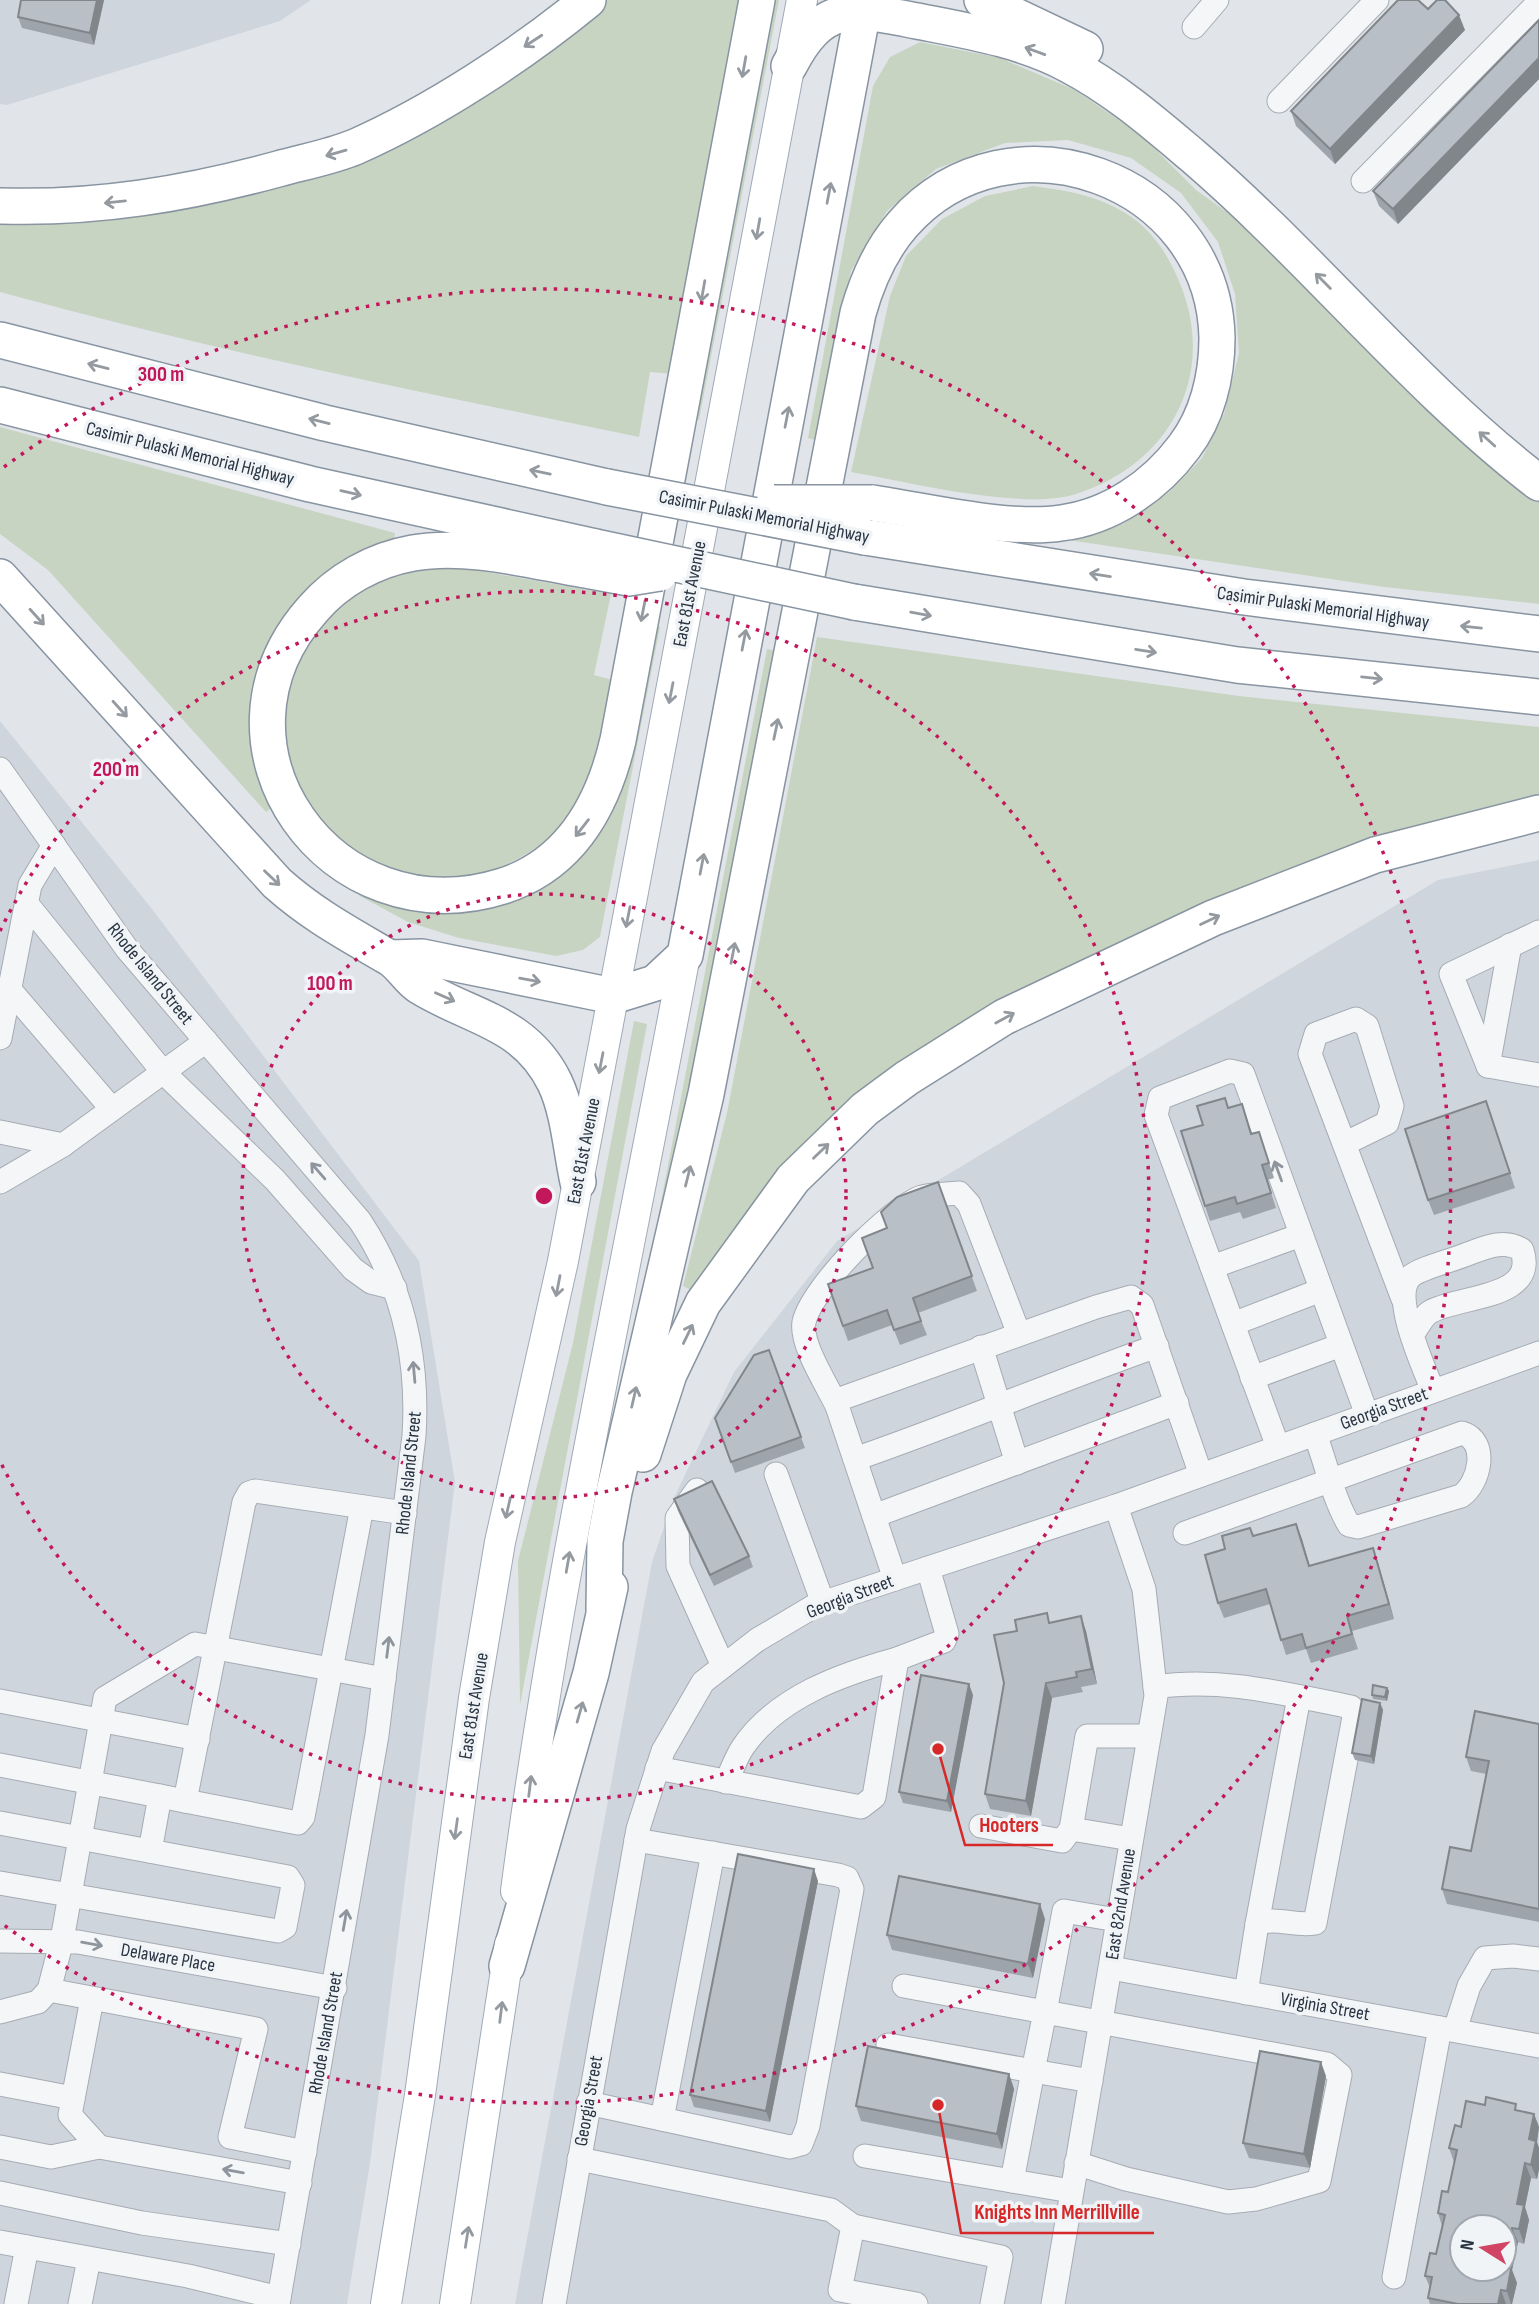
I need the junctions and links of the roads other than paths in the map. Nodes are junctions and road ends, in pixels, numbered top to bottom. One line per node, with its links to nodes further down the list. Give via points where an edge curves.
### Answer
1 (588, 0): 14 (highway, one-way to 14, via 425,112 352,148 185,192 65,206)
2 (757, 0): 19 (highway, one-way to 19, via 618,740 600,800 568,846 514,883 488,891 459,896 407,892 378,884 332,858 282,793 269,739 269,710 284,652 301,622 327,593 377,564 412,553 446,550)
3 (802, 0): 10 (main road, East 81st Avenue)
4 (982, 0): 13 (highway, via 1075,43 1129,78 1161,103)
5 (1217, 0): 9 (street)
6 (1377, 0): 11 (street)
7 (1539, 2): 12 (street)
8 (864, 6): 10 (highway, via 818,24); 13 (highway, one-way to 8, via 1149,118 1067,63 1000,39); 29 (highway, one-way to 8)
9 (1194, 27)
10 (789, 66): 32 (main road, East 81st Avenue, one-way to 32)
11 (1279, 101)
12 (1363, 181)
13 (1230, 188): 17 (highway, one-way to 13, via 1426,383)
14 (0, 206)
15 (0, 340): 18 (highway, Casimir Pulaski Memorial Highway, one-way to 15, bridge, via 683,503 338,426)
16 (0, 405): 19 (highway, Casimir Pulaski Memorial Highway, one-way to 19)
17 (1539, 483)
18 (869, 520): 21 (highway, Casimir Pulaski Memorial Highway, one-way to 18, via 1231,595); 78 (highway, one-way to 18, via 605,1541 617,1479 706,1094 855,326 867,284 902,225 915,212 961,181 986,171 1054,164 1086,170 1141,196 1172,225 1199,265 1216,324 1217,358 1209,399 1194,434 1160,476 1114,506 1061,523)
19 (594, 559): 22 (highway, Casimir Pulaski Memorial Highway, one-way to 22, bridge, via 701,567 854,601 1237,665)
20 (0, 577): 30 (highway, one-way to 30, via 277,883 326,922)
21 (1539, 634)
22 (1539, 697)
23 (0, 769): 25 (street, Rhode Island Street)
24 (1539, 813): 78 (highway, one-way to 24, via 653,1418 703,1303 793,1179 865,1109 1004,1017 1213,918 1374,855)
25 (54, 845): 26 (street, via 30,885); 34 (street, Rhode Island Street, via 127,949)
26 (27, 904): 31 (street); 36 (street)
27 (1539, 932): 28 (street)
28 (1510, 945): 35 (street); 35 (street, via 1451,974)
29 (685, 955): 32 (highway, via 655,983); 113 (main road, one-way to 29, via 555,1631)
30 (391, 958): 32 (highway, one-way to 32, via 422,957); 43 (highway, one-way to 43, via 418,985 502,1027 536,1054 561,1101)
31 (9, 990): 33 (street); 38 (street)
32 (613, 996): 43 (main road, East 81st Avenue, one-way to 43)
33 (0, 1038)
34 (205, 1041): 36 (street); 46 (street, Rhode Island Street, one-way to 34, via 360,1221)
35 (1489, 1066): 37 (street)
36 (163, 1072): 38 (street); 46 (street, via 275,1180 353,1269 370,1282)
37 (1539, 1075)
38 (112, 1109): 41 (street)
39 (0, 1132): 41 (street)
40 (1344, 1144): 40 (street, via 1310,1054 1316,1034 1356,1019 1367,1026 1392,1107 1387,1123); 48 (street)
41 (63, 1145): 42 (street)
42 (0, 1182)
43 (578, 1182): 152 (main road, East 81st Avenue, one-way to 152, via 550,1328 500,1542 472,1711 421,2095)
44 (1301, 1235): 45 (street); 45 (street, one-way to 45, via 1243,1074 1230,1071 1160,1098 1156,1106); 47 (street)
45 (1212, 1267): 49 (street)
46 (395, 1288): 72 (street, Rhode Island Street, one-way to 46, via 416,1404 412,1352)
47 (1321, 1290): 49 (street); 52 (street)
48 (1403, 1299): 51 (street); 51 (street, via 1411,1276 1492,1245 1513,1244 1522,1250 1526,1261 1514,1285 1428,1313)
49 (1233, 1324): 56 (street)
50 (1019, 1334): 53 (street, via 1131,1297 1142,1305); 54 (street); 60 (street, via 970,1204 959,1193 922,1197 887,1217 849,1256 804,1320 804,1338)
51 (1413, 1334): 57 (street)
52 (1341, 1345): 56 (street); 61 (street)
53 (1157, 1346): 58 (street); 59 (street)
54 (981, 1347): 59 (street); 60 (street, via 860,1389 840,1399)
55 (1539, 1353): 57 (street, Georgia Street)
56 (1252, 1378): 63 (street)
57 (1433, 1391): 61 (street, Georgia Street)
58 (1177, 1404): 65 (street); 67 (street)
59 (1001, 1405): 64 (street); 65 (street)
60 (837, 1406): 64 (street)
61 (1367, 1415): 62 (street, Georgia Street)
62 (1315, 1434): 63 (street, Georgia Street); 68 (street)
63 (1278, 1447): 67 (street, Georgia Street)
64 (855, 1459): 73 (street)
65 (1017, 1463): 73 (street)
66 (776, 1474): 77 (street)
67 (1201, 1475): 70 (street, Georgia Street)
68 (1331, 1478): 68 (street, via 1349,1525 1370,1526 1461,1496 1468,1491 1480,1456 1474,1439 1462,1433); 74 (street)
69 (697, 1490): 81 (street, via 677,1518 678,1566)
70 (1116, 1506): 75 (street, Georgia Street); 84 (street, East 82nd Avenue, via 1144,1589)
71 (362, 1507): 72 (street); 79 (street, via 249,1493); 82 (street)
72 (405, 1513): 83 (street, Rhode Island Street, one-way to 72)
73 (874, 1516): 76 (street)
74 (1185, 1532)
75 (928, 1568): 76 (street, Georgia Street); 80 (street, via 947,1634 944,1641)
76 (895, 1579): 77 (street, Georgia Street)
77 (823, 1603): 81 (street, Georgia Street, via 757,1640)
78 (604, 1609): 113 (highway, one-way to 78, via 587,1687)
79 (216, 1647): 82 (street); 87 (street, via 195,1644 117,1692 106,1699); 89 (street)
80 (897, 1659): 92 (street, via 837,1678 780,1711 743,1747); 92 (street, via 874,1797 861,1807)
81 (723, 1666): 91 (street, Georgia Street, via 703,1682)
82 (332, 1669): 83 (street); 95 (street, via 303,1818 293,1824)
83 (384, 1679): 116 (street, Rhode Island Street, one-way to 83)
84 (1155, 1686): 85 (street, via 1238,1685); 88 (street, East 82nd Avenue)
85 (1299, 1697): 109 (street); 109 (street, via 1350,1707 1354,1717 1315,1923 1268,1920)
86 (0, 1701): 87 (street)
87 (101, 1720): 89 (street); 93 (street)
88 (1149, 1736): 98 (street, via 1087,1736); 100 (street, East 82nd Avenue)
89 (198, 1739): 95 (street)
90 (0, 1765): 93 (street)
91 (657, 1768): 92 (street); 101 (street, Georgia Street)
92 (726, 1782)
93 (89, 1783): 94 (street); 99 (street)
94 (160, 1796): 95 (street); 102 (street)
95 (185, 1801)
96 (0, 1823): 99 (street)
97 (981, 1826): 98 (street, via 1062,1840)
98 (1071, 1829): 100 (street)
99 (79, 1838): 102 (street); 105 (street)
100 (1131, 1839): 108 (street, East 82nd Avenue)
101 (636, 1840): 103 (street); 130 (street, Georgia Street)
102 (150, 1851): 105 (street, via 288,1877 293,1885 285,1927 278,1931)
103 (713, 1853): 131 (street); 131 (street, via 838,1875 847,1878 852,1889 808,2126 801,2144 790,2147)
104 (0, 1883): 105 (street)
105 (69, 1895): 110 (street)
106 (1038, 1906): 107 (street)
107 (1064, 1911): 108 (street); 121 (street)
108 (1117, 1920): 114 (street, East 82nd Avenue)
109 (1257, 1924): 118 (street)
110 (62, 1940): 111 (street, Delaware Place); 116 (street, Delaware Place, one-way to 116); 117 (street)
111 (0, 1941)
112 (1539, 1959): 123 (street, via 1485,1958)
113 (507, 1966): 153 (main road, one-way to 113)
114 (1111, 1968): 118 (street, Virginia Street); 122 (street, East 82nd Avenue)
115 (904, 1986): 121 (street)
116 (335, 1988): 134 (street, Rhode Island Street)
117 (49, 1990): 119 (street); 120 (street, via 38,2002)
118 (1246, 1993): 123 (street, Virginia Street)
119 (92, 1999): 129 (street); 134 (street, via 256,2029 230,2137)
120 (0, 2012)
121 (1045, 2012): 122 (street); 126 (street)
122 (1101, 2023): 127 (street, East 82nd Avenue); 137 (street, via 1314,2061 1327,2064 1340,2075 1319,2181 1310,2186 1228,2202)
123 (1448, 2029): 125 (street, Virginia Street); 147 (street)
124 (888, 2045): 126 (street)
125 (1539, 2046)
126 (1033, 2071): 127 (street); 138 (street)
127 (1091, 2081): 137 (street, East 82nd Avenue)
128 (0, 2084): 129 (street)
129 (73, 2098): 133 (street, via 70,2115)
130 (588, 2103): 131 (street); 136 (street, Georgia Street)
131 (662, 2119)
132 (0, 2147): 133 (street, via 51,2157)
133 (99, 2147): 139 (street, one-way to 133)
134 (305, 2152): 139 (street, Rhode Island Street)
135 (865, 2156): 138 (street)
136 (579, 2159): 142 (street, via 831,2210); 154 (street, Georgia Street)
137 (1076, 2163): 140 (street, East 82nd Avenue)
138 (1012, 2181): 140 (street)
139 (300, 2183): 144 (street, Rhode Island Street)
140 (1071, 2191): 157 (street, East 82nd Avenue)
141 (0, 2193): 144 (street, via 142,2222)
142 (853, 2226): 155 (street, via 840,2290); 156 (street, via 1001,2257)
143 (0, 2242): 145 (street)
144 (289, 2244): 149 (street, Rhode Island Street)
145 (26, 2247): 146 (street); 150 (street)
146 (89, 2259): 148 (street); 151 (street)
147 (1394, 2277)
148 (211, 2293): 149 (street)
149 (279, 2301)
150 (16, 2304)
151 (80, 2304)
152 (386, 2304)
153 (456, 2304)
154 (554, 2304)
155 (916, 2304)
156 (992, 2304)
157 (1054, 2304)

